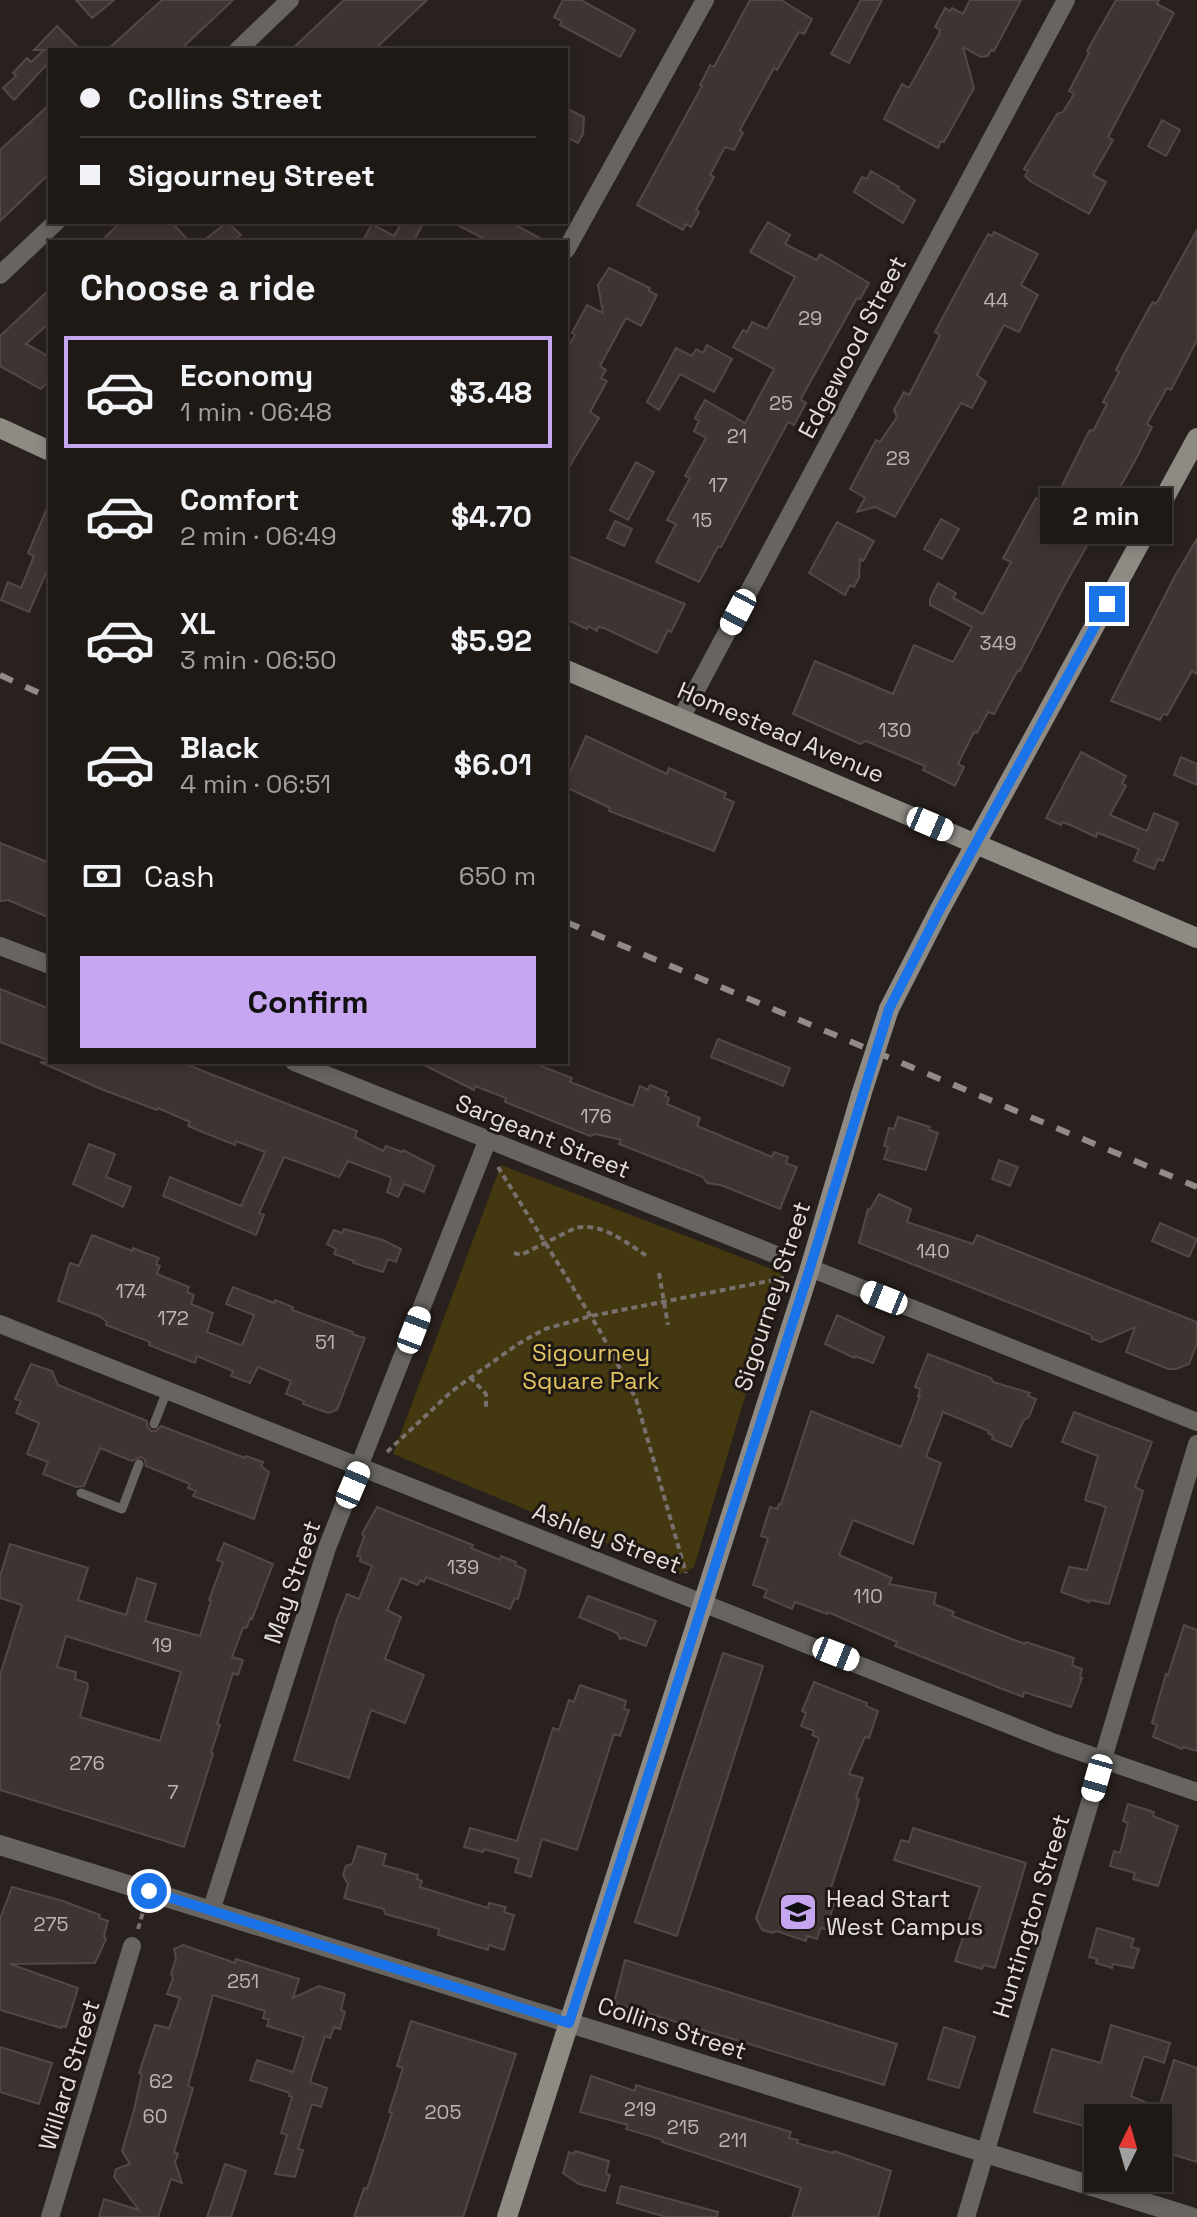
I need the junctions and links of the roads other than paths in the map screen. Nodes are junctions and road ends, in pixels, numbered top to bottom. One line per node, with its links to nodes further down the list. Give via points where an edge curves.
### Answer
1 (290, 0): 4 (street)
2 (705, 0): 6 (street)
3 (1066, 0): 12 (street, Edgewood Street)
4 (240, 48)
5 (54, 224): 7 (street)
6 (568, 246)
7 (0, 275)
8 (0, 428): 10 (main road)
9 (1197, 438): 13 (main road, Sigourney Street)
10 (48, 450)
11 (568, 671): 12 (main road, Homestead Avenue)
12 (681, 718): 13 (main road, Homestead Avenue)
13 (976, 844): 14 (main road, Homestead Avenue); 20 (main road, Sigourney Street, bridge, via 889,1009)
14 (1197, 938)
15 (0, 946): 16 (street)
16 (48, 964)
17 (299, 1064): 18 (street, Sargeant Street)
18 (488, 1139): 19 (street, Sargeant Street); 27 (street, May Street)
19 (774, 1254)
20 (810, 1268): 23 (street); 29 (main road, Sigourney Street)
21 (0, 1324): 22 (street, Ashley Street)
22 (167, 1391): 24 (lane); 27 (street, Ashley Street)
23 (1197, 1422)
24 (154, 1424)
25 (1197, 1444): 30 (street, Huntington Street)
26 (139, 1464): 28 (lane, via 122,1509)
27 (361, 1467): 29 (street, Ashley Street); 33 (street, May Street, via 327,1548)
28 (81, 1493)
29 (702, 1601): 30 (street, Ashley Street); 35 (main road, Sigourney Street)
30 (1102, 1761): 31 (street, Ashley Street); 36 (street, Huntington Street)
31 (1197, 1792)
32 (0, 1845): 33 (street, Collins Street)
33 (211, 1911): 35 (street, Collins Street)
34 (132, 1946): 37 (street, Willard Street)
35 (569, 2023): 36 (street, Collins Street); 38 (main road, Sigourney Street)
36 (985, 2154): 39 (street, Huntington Street); 40 (street, Collins Street)
37 (50, 2217)
38 (507, 2217)
39 (966, 2217)
40 (1191, 2217)

